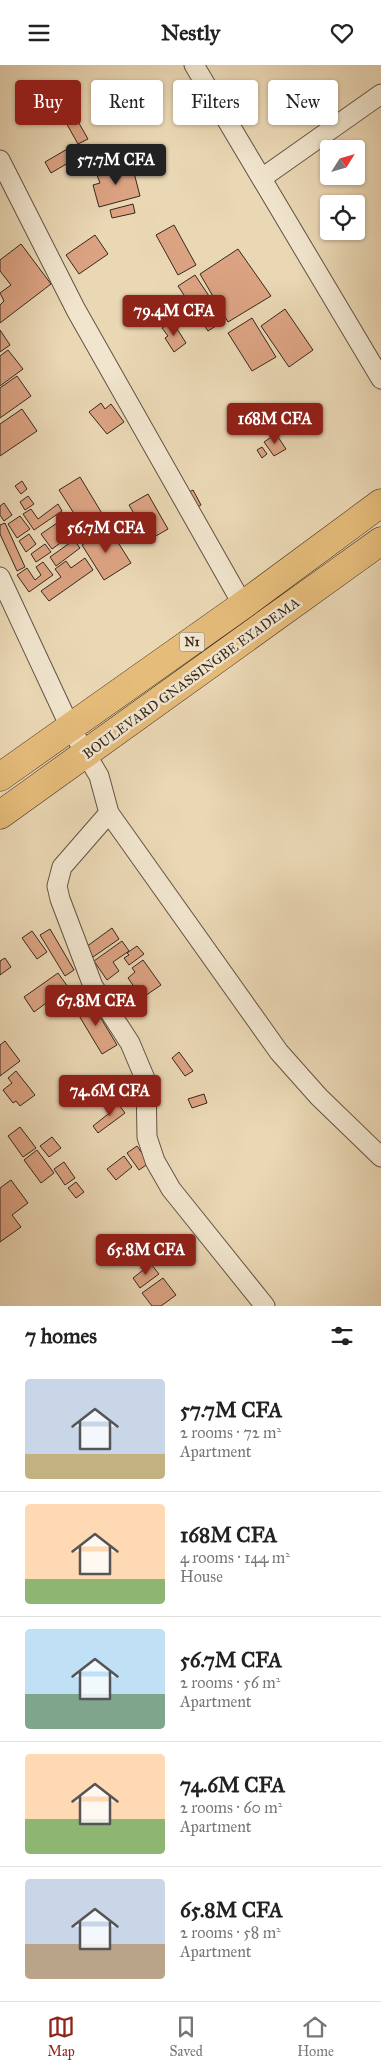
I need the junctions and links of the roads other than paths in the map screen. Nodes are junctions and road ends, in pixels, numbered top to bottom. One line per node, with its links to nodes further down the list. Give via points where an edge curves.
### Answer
1 (194, 65): 4 (street)
2 (381, 94): 4 (street)
3 (0, 161): 9 (street, via 76,310)
4 (262, 178): 5 (street)
5 (381, 379)
6 (381, 503): 9 (highway, BOULEVARD GNASSINGBE EYADEMA / N1)
7 (381, 541): 11 (highway, BOULEVARD GNASSINGBE EYADEMA / N1)
8 (0, 577): 10 (street)
9 (243, 605): 10 (highway, BOULEVARD GNASSINGBE EYADEMA / N1)
10 (70, 727): 11 (street); 12 (highway, BOULEVARD GNASSINGBE EYADEMA / N1)
11 (85, 754): 13 (street, via 99,776); 14 (highway, BOULEVARD GNASSINGBE EYADEMA / N1)
12 (0, 777)
13 (109, 813): 15 (street, via 279,1052 319,1097); 16 (street, via 62,867 57,886 60,899 93,986 130,1043 146,1081 147,1137 155,1161 171,1189)
14 (0, 815)
15 (381, 1157)
16 (265, 1306)

